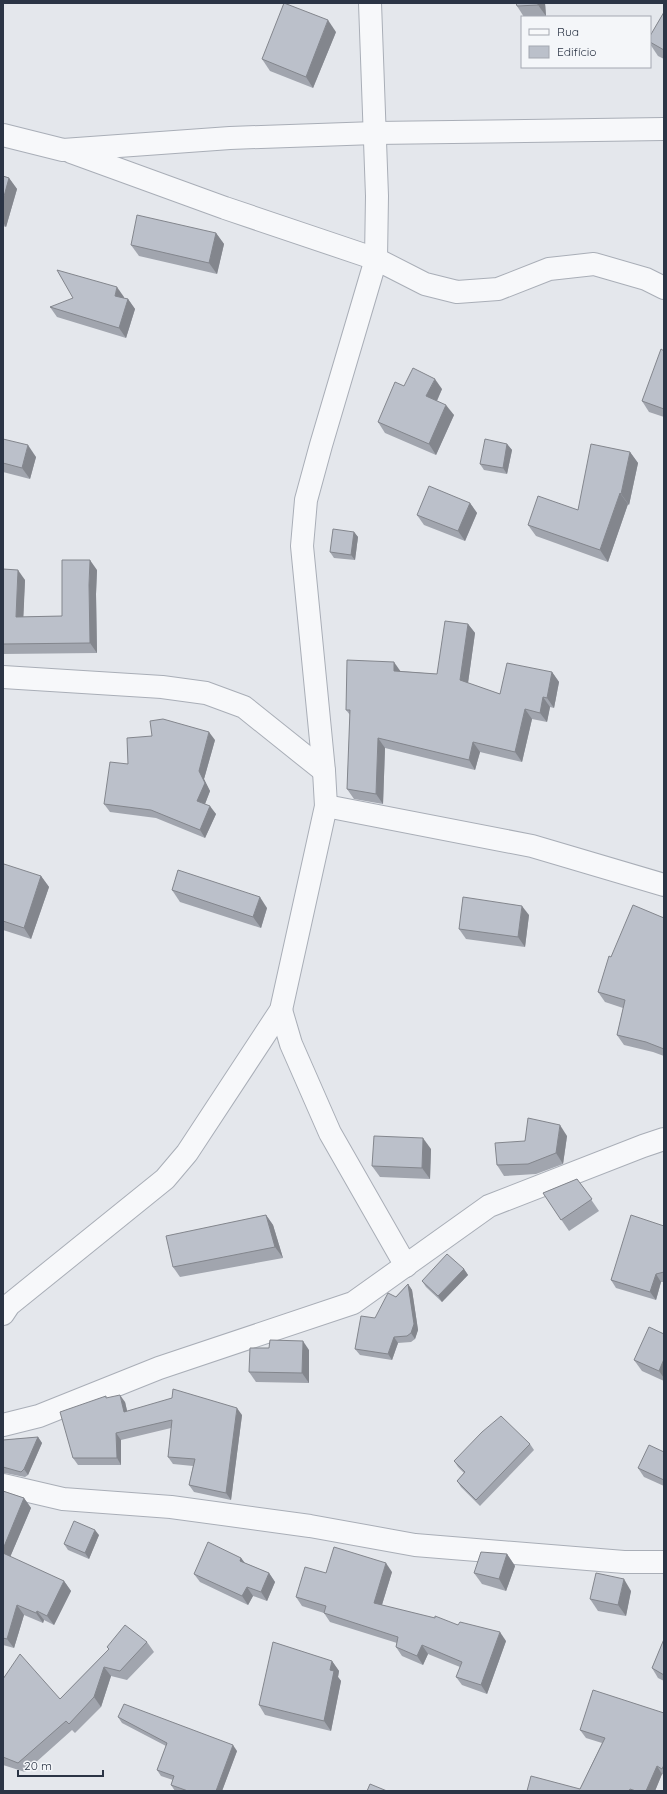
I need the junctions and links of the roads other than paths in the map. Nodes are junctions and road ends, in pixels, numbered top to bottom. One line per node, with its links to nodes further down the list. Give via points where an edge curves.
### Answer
1 (370, 3): 3 (street)
2 (664, 130): 3 (street)
3 (375, 133): 5 (street, via 230,138); 6 (street)
4 (3, 135): 5 (street)
5 (63, 150): 6 (street)
6 (376, 259): 7 (street, via 425,284 457,292 498,289 549,269 594,264 646,279); 9 (street, via 306,500 302,546)
7 (664, 288)
8 (3, 677): 9 (street, via 162,687 206,693 244,707)
9 (324, 771): 10 (street)
10 (326, 806): 11 (street, via 532,846); 12 (street)
11 (664, 885)
12 (281, 1010): 14 (street, via 291,1044 330,1133); 15 (street, via 187,1153 166,1179 9,1304)
13 (664, 1139): 14 (street, via 489,1206)
14 (406, 1266): 16 (street, via 353,1303 159,1368 39,1416)
15 (3, 1314)
16 (3, 1425)
17 (3, 1485): 18 (street, via 63,1499 179,1508 310,1526 415,1545 624,1562)
18 (664, 1562)

